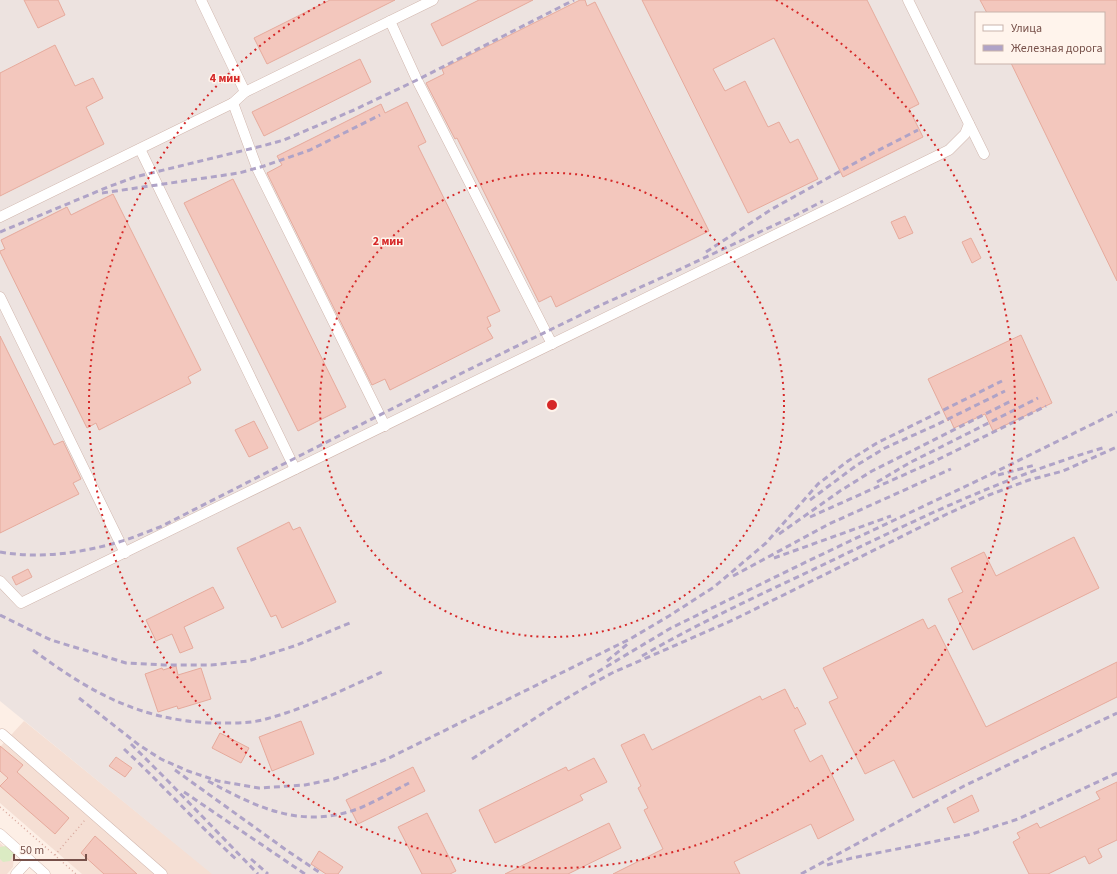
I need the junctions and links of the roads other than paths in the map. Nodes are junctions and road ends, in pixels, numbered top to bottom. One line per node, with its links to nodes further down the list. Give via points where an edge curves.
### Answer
1 (201, 0): 5 (street)
2 (433, 0): 4 (street)
3 (908, 0): 7 (street)
4 (390, 21): 5 (street); 12 (street, via 417,80)
5 (245, 92): 6 (street)
6 (233, 103): 8 (street); 13 (street, via 257,168)
7 (969, 124): 9 (street); 12 (street, via 964,134 949,150)
8 (140, 149): 10 (street); 14 (street)
9 (984, 154)
10 (0, 217)
11 (0, 297): 15 (street)
12 (552, 344): 13 (street)
13 (385, 426): 14 (street)
14 (295, 470): 15 (street)
15 (125, 553): 16 (street, via 21,603)
16 (0, 581)
17 (2, 734): 22 (street)
18 (0, 834): 19 (street)
19 (29, 860): 20 (street); 21 (street)
20 (16, 874)
21 (45, 874)
22 (162, 874)

